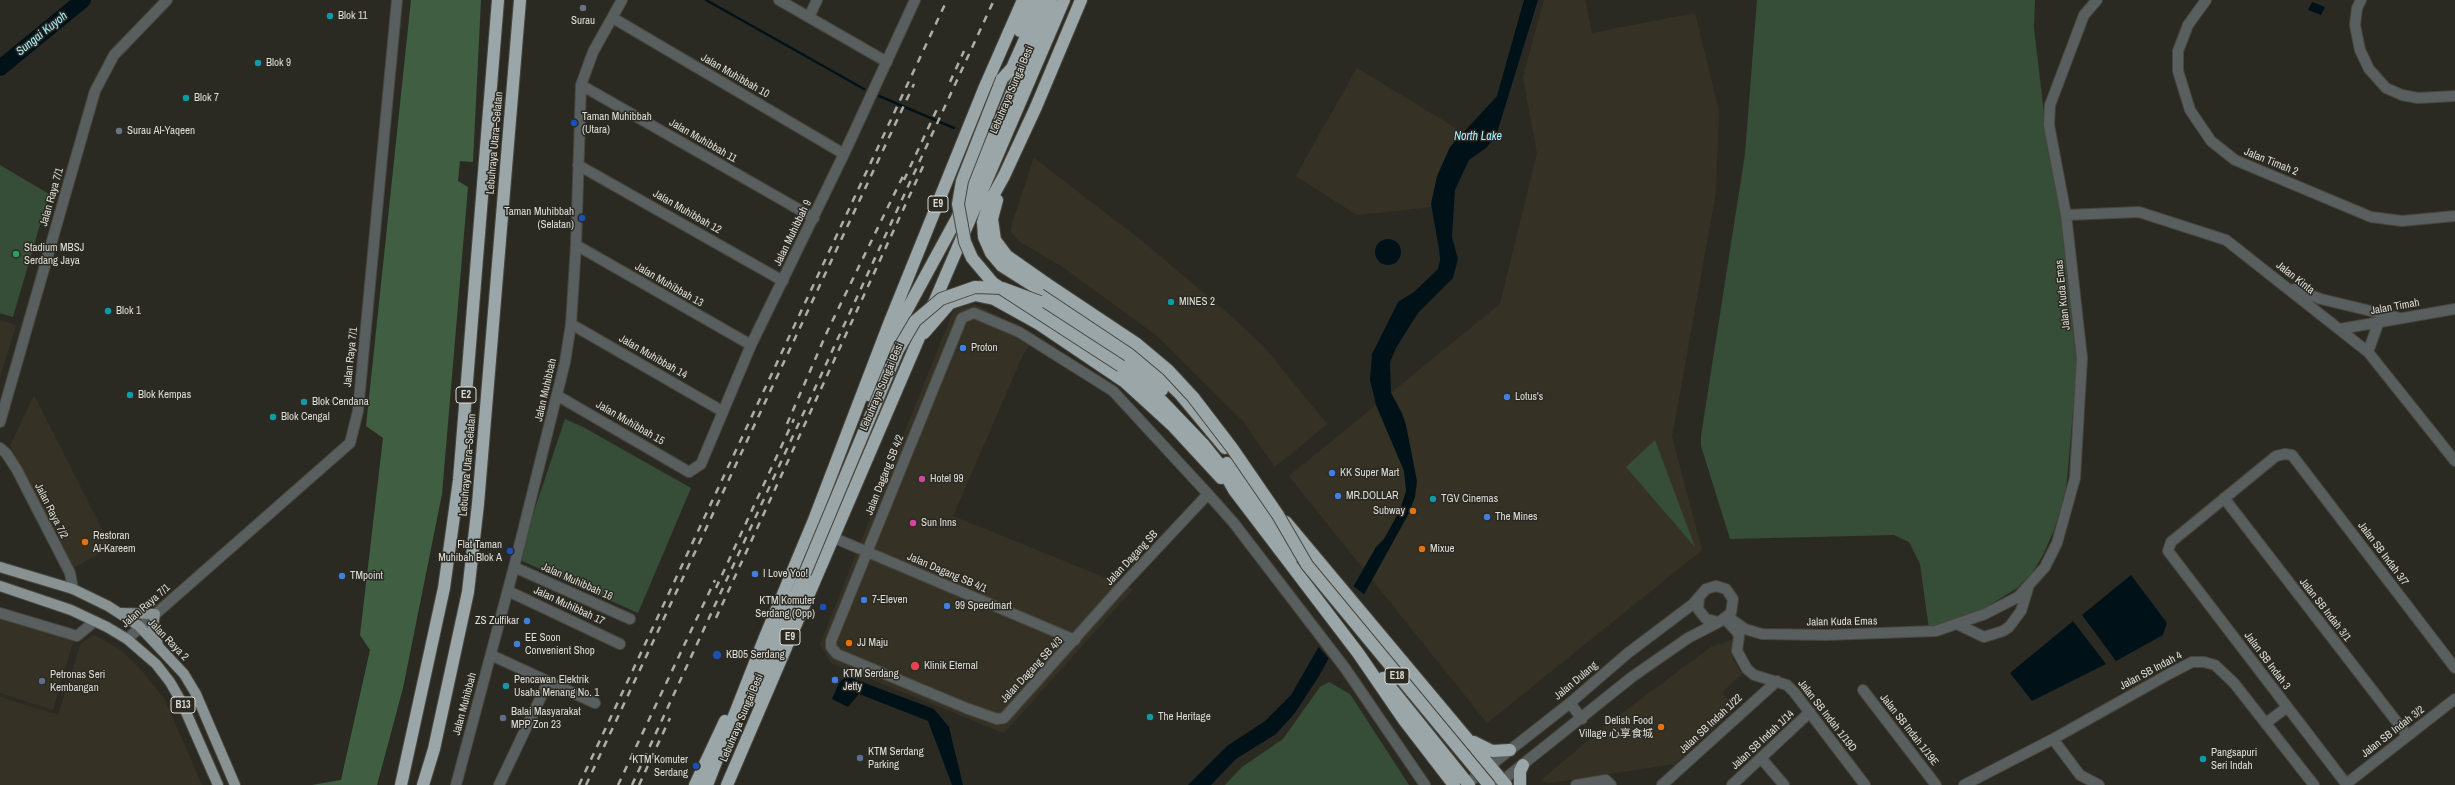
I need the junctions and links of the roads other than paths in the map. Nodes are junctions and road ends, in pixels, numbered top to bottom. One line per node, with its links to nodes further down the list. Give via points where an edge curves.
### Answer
1 (167, 0): 46 (street, Jalan Raya 7/1, via 114,55 95,91)
2 (397, 0): 65 (street, Jalan Raya 7/1, via 359,403 353,437 344,451)
3 (498, 0): 104 (highway, Lebuhraya Utara–Selatan / E2, via 459,480 444,588)
4 (520, 0): 105 (highway, Lebuhraya Utara–Selatan / E2, via 479,496 468,592)
5 (622, 0): 20 (street, Jalan Muhibbah)
6 (779, 0): 19 (street)
7 (817, 0): 19 (street)
8 (914, 0): 21 (street, Jalan Muhibbah 9)
9 (1023, 0): 44 (highway, Lebuhraya Sungai Besi / E9, via 984,89 889,324)
10 (1032, 0): 23 (highway)
11 (1042, 0): 23 (highway, via 1012,68)
12 (1051, 0): 44 (highway, via 994,139 957,218 902,319 874,388)
13 (1064, 0): 22 (highway, Lebuhraya Sungai Besi / E9)
14 (1081, 0): 18 (highway)
15 (2096, 0): 29 (street, Jalan Kuda Emas, via 2084,15 2050,105 2049,125)
16 (2206, 0): 30 (street, Jalan Timah 2, via 2188,25 2178,51 2178,71 2190,110 2211,140 2235,160 2371,217 2402,221)
17 (2360, 0): 25 (street, via 2355,26 2360,50 2369,69 2386,88 2418,98)
18 (1074, 16): 22 (highway); 28 (highway)
19 (809, 17): 21 (street)
20 (613, 18): 24 (street, Jalan Muhibbah, via 593,52); 26 (street, Jalan Muhibbah 10)
21 (887, 62): 26 (street, Jalan Muhibbah 9)
22 (1033, 73): 41 (highway, Lebuhraya Sungai Besi / E9)
23 (1002, 79): 50 (highway, bridge, via 962,181 958,204 964,242 972,258 993,283 1121,366 1158,397 1184,422 1220,465)
24 (581, 85): 27 (street, Jalan Muhibbah); 31 (street, Jalan Muhibbah 11)
25 (2455, 96)
26 (844, 154): 31 (street, Jalan Muhibbah 9)
27 (578, 165): 32 (street, Jalan Muhibbah); 33 (street, Jalan Muhibbah 12)
28 (1004, 176): 55 (highway, bridge, via 992,219 993,233 1000,248 1017,264 1128,336 1180,382 1232,448 1296,544); 91 (highway, via 989,203 983,222 984,237 996,260 1120,341 1161,375 1196,412 1335,582)
29 (2066, 215): 34 (street, Jalan Kinta, via 2139,212 2146,214 2226,240); 60 (street, Jalan Kuda Emas, via 2082,358 2075,478 2057,544 2045,566)
30 (2455, 216)
31 (814, 218): 33 (street, Jalan Muhibbah 9)
32 (576, 245): 38 (street, Jalan Muhibbah); 40 (street, Jalan Muhibbah 13)
33 (783, 281): 40 (street, Jalan Muhibbah 9)
34 (2286, 286): 36 (street, via 2321,299); 39 (street, Jalan Kinta)
35 (2455, 309): 36 (street, Jalan Timah)
36 (2400, 318): 37 (street, Jalan Timah)
37 (2379, 321): 39 (street, Jalan Timah); 42 (street)
38 (571, 324): 43 (street, Jalan Muhibbah); 45 (street, Jalan Muhibbah 14)
39 (2340, 329): 42 (street, Jalan Kinta)
40 (751, 345): 45 (street, Jalan Muhibbah 9)
41 (913, 350): 50 (highway, via 944,307 968,296 988,296 1039,324 1125,382 1172,425); 53 (highway, Lebuhraya Sungai Besi / E9)
42 (2368, 352): 48 (street, Jalan Kinta)
43 (558, 396): 49 (street, Jalan Muhibbah 15); 57 (street, Jalan Muhibbah)
44 (858, 409): 79 (highway, Lebuhraya Sungai Besi / E9)
45 (722, 411): 49 (street, Jalan Muhibbah 9, via 701,464)
46 (0, 422)
47 (0, 448): 59 (street, Jalan Raya 7/2, via 17,470 70,573)
48 (2455, 461)
49 (689, 472)
50 (1234, 490): 76 (highway, E18)
51 (1208, 494): 54 (street, Jalan Dagang SB 4/2, via 1113,391 1019,332 974,312 962,318); 72 (street, Jalan Dagang SB); 111 (street, via 1233,522 1345,668)
52 (2224, 498): 78 (street, Jalan SB Indah 3/7, via 2276,456 2292,455); 86 (street, Jalan SB Indah 3, via 2170,542 2168,551); 92 (street, Jalan SB Indah 3/1)
53 (832, 537): 54 (street, Jalan Dagang SB 4/1); 110 (highway, Lebuhraya Sungai Besi / E9)
54 (867, 551): 72 (street, Jalan Dagang SB 4/1); 75 (street, Jalan Dagang SB 4/2, via 831,641)
55 (1307, 565): 88 (highway, bridge, via 1290,547 1198,427 1154,382 1119,354 1040,302 1014,290 975,287 949,295 921,314 909,330 749,702); 113 (highway, E18, bridge)
56 (0, 567): 59 (main road, Jalan Raya 2 / B13)
57 (514, 567): 61 (street, Jalan Muhibbah); 67 (street, Jalan Muhibbah 16)
58 (0, 586): 68 (main road, B13, via 71,610)
59 (73, 588): 64 (main road, Jalan Raya 2 / B13)
60 (2028, 588): 69 (street, Jalan Kuda Emas, via 2018,597); 69 (street, Jalan Kuda Emas, via 2021,611 2003,632 1984,637)
61 (508, 591): 73 (street, Jalan Muhibbah 17); 77 (street, Jalan Muhibbah)
62 (1699, 597): 66 (street, via 1701,615 1706,620); 66 (street, via 1709,587 1716,586 1726,590 1734,606); 85 (street, Jalan Dulang)
63 (0, 612): 68 (street, via 77,636)
64 (117, 612): 65 (main road); 70 (main road, Jalan Raya 2 / B13)
65 (155, 614): 70 (street, Jalan Raya 7/1); 74 (main road, via 154,627)
66 (1724, 619): 69 (street, Jalan Kuda Emas, via 1762,634 1826,635 1936,631); 80 (street, Jalan SB Indah 1/19D, via 1739,636 1738,650 1747,669 1754,675); 89 (street, via 1688,638 1638,672)
67 (630, 620)
68 (95, 621): 71 (main road, B13)
69 (1959, 624)
70 (139, 626): 71 (street, Jalan Raya 7/1); 74 (main road, Jalan Raya 2 / B13)
71 (127, 639): 102 (main road, B13, via 156,664 170,682 182,703)
72 (1075, 640): 75 (street, Jalan Dagang SB 4/3, via 1004,718 997,720 837,654)
73 (620, 644)
74 (158, 645): 103 (main road, Jalan Raya 2 / B13, via 184,674 196,694)
75 (831, 647)
76 (1358, 653): 94 (highway, via 1371,664); 112 (highway, E18, via 1404,720)
77 (490, 655): 81 (street); 106 (street, Jalan Muhibbah)
78 (2455, 668)
79 (753, 671): 88 (highway, Lebuhraya Sungai Besi / E9); 108 (highway, via 739,689)
80 (1777, 681): 87 (street, Jalan SB Indah 1/19D, via 1790,688); 117 (street, Jalan SB Indah 1/22)
81 (548, 682): 84 (street); 107 (street)
82 (1862, 690): 121 (street, Jalan SB Indah 1/19E)
83 (2455, 699): 92 (street, Jalan SB Indah 3/2)
84 (595, 703)
85 (1570, 703): 89 (street); 95 (street, Jalan Dulang)
86 (2286, 708): 90 (street); 101 (street, Jalan SB Indah 3)
87 (1810, 712): 96 (street, Jalan SB Indah 1/14); 120 (street, Jalan SB Indah 1/19D)
88 (735, 716): 109 (highway, Lebuhraya Sungai Besi / E9)
89 (1582, 719): 97 (street)
90 (2266, 723): 93 (street, Jalan SB Indah 4, via 2224,671 2215,665 2192,662); 124 (street, Jalan SB Indah 4)
91 (1463, 732): 94 (highway, via 1469,747 1465,754 1453,759); 95 (highway, via 1477,745 1486,749 1498,752); 98 (highway)
92 (2407, 735): 101 (street, Jalan SB Indah 3/2)
93 (2053, 739): 122 (street, Jalan SB Indah 4); 123 (street, via 2080,775)
94 (1441, 750): 99 (highway)
95 (1510, 750): 98 (street, Jalan Dulang)
96 (1761, 758): 118 (street, Jalan SB Indah 1/14); 119 (street)
97 (1523, 765): 100 (street); 114 (highway, via 1520,771)
98 (1490, 766): 99 (street, Jalan Dulang); 100 (highway)
99 (1469, 784)
100 (1502, 784)
101 (2347, 784)
102 (218, 785)
103 (235, 785)
104 (401, 785)
105 (424, 785)
106 (456, 785)
107 (499, 785)
108 (695, 785)
109 (707, 785)
110 (727, 785)
111 (1425, 785)
112 (1454, 785)
113 (1489, 785)
114 (1520, 785)
115 (1576, 785): 116 (street, via 1606,780)
116 (1611, 785)
117 (1662, 785)
118 (1732, 785)
119 (1784, 785)
120 (1865, 785)
121 (1936, 785)
122 (1964, 785)
123 (2099, 785)
124 (2314, 785)

